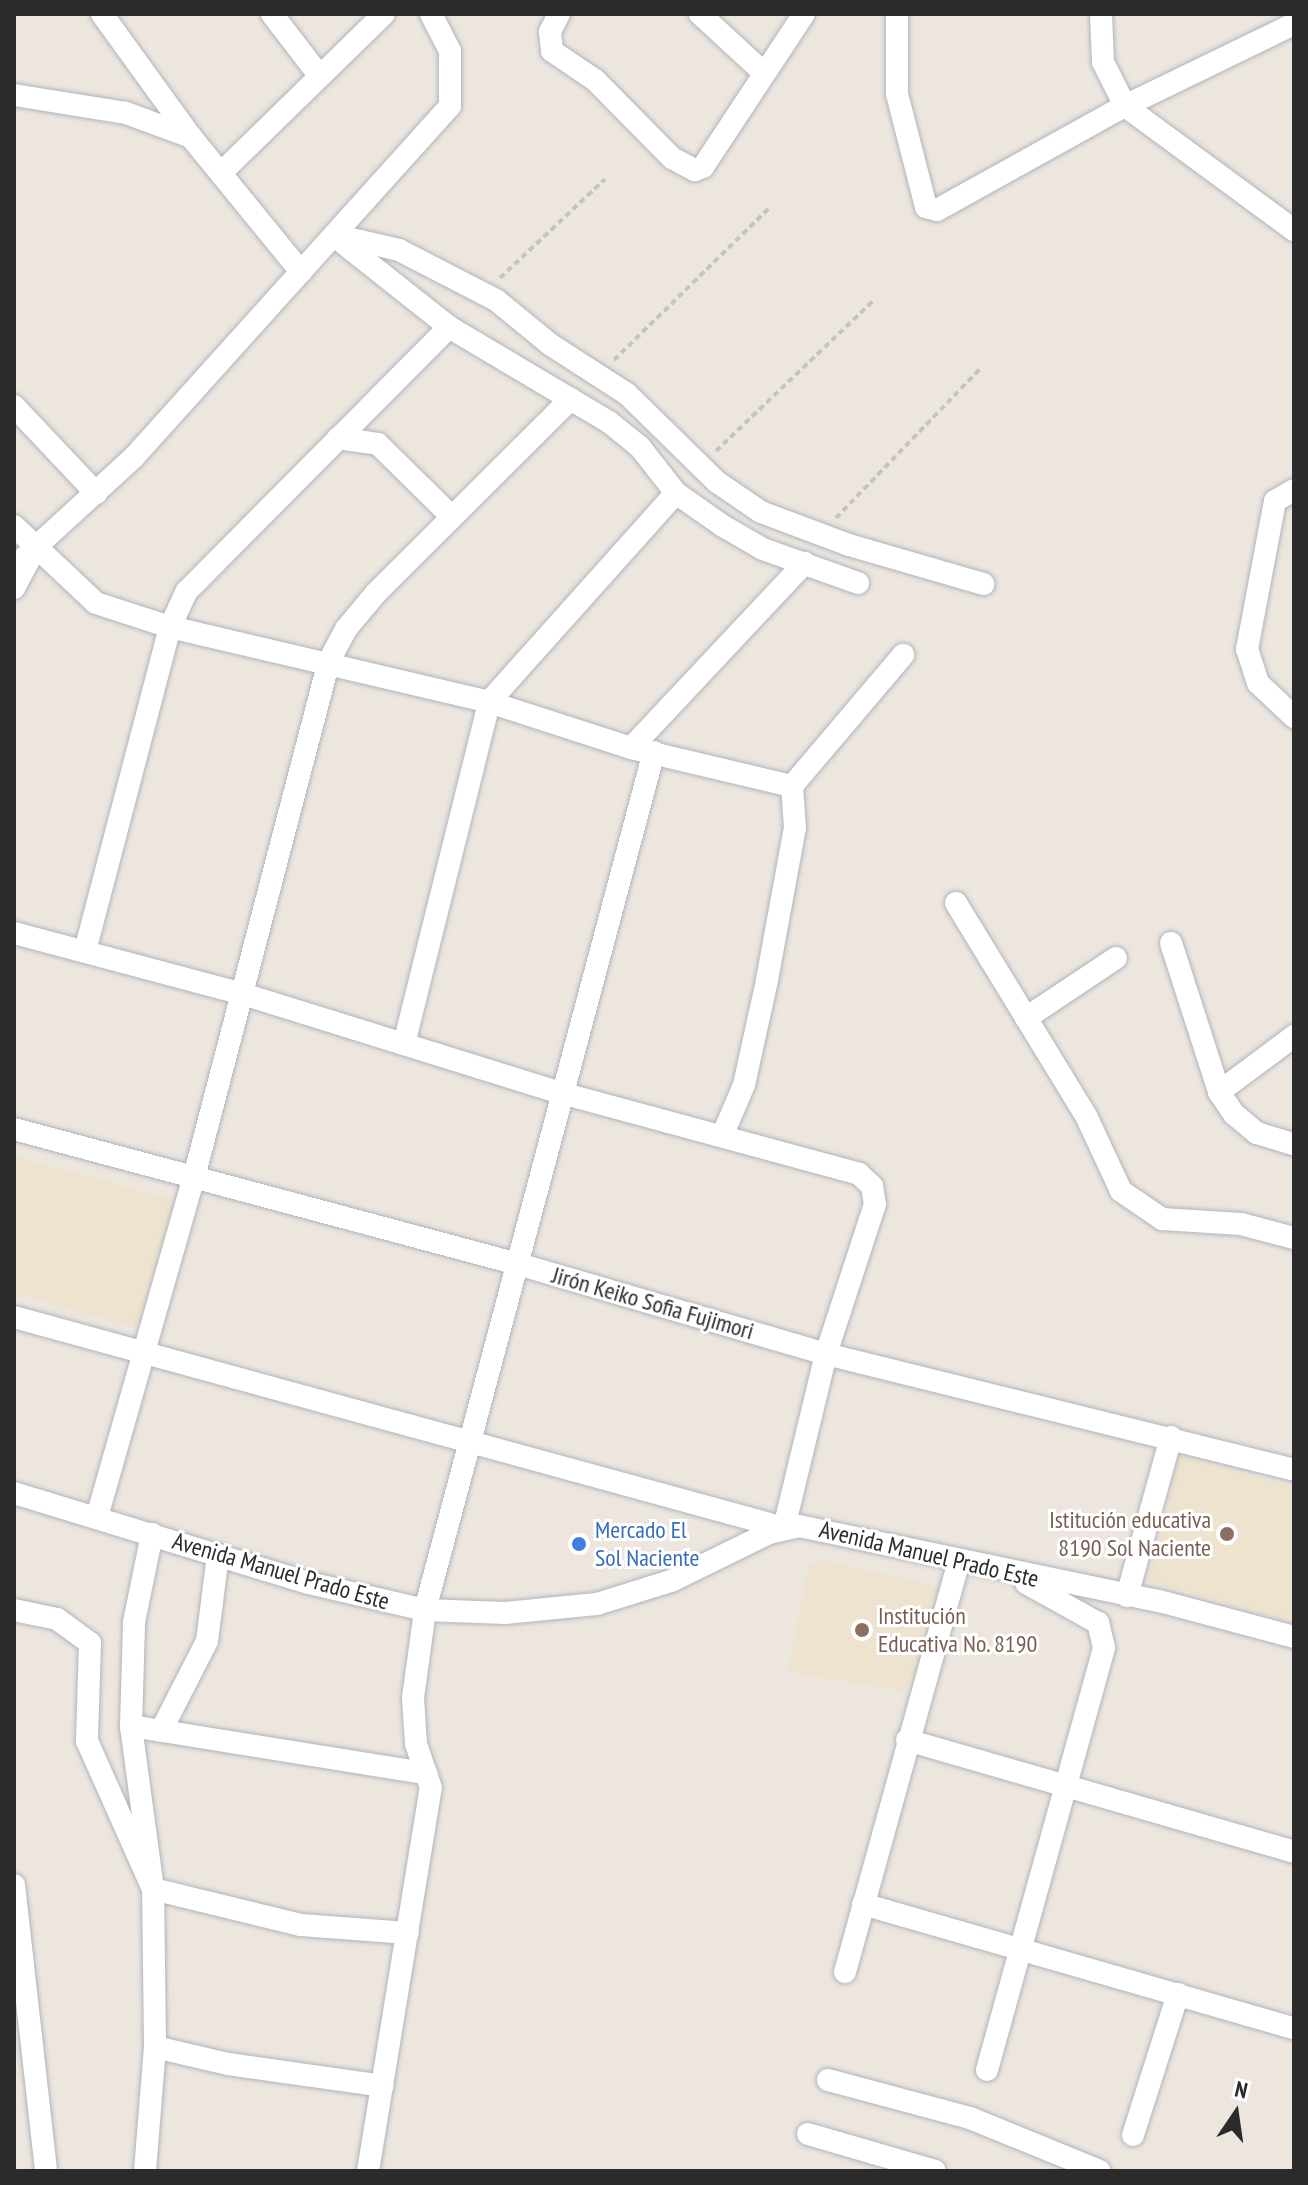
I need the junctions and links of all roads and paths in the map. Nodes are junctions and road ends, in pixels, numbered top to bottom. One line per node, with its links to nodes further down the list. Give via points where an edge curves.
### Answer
1 (102, 14): 15 (street)
2 (272, 14): 12 (street)
3 (384, 14): 12 (street)
4 (431, 14): 20 (street, via 450,51 450,106)
5 (559, 14): 11 (street, via 550,32 552,51 595,80 689,170 703,167)
6 (700, 14): 11 (street)
7 (804, 14): 11 (street)
8 (897, 14): 14 (street, via 897,94 910,161 926,207 932,210)
9 (1101, 14): 14 (street, via 1103,62)
10 (1294, 24): 14 (street)
11 (764, 73)
12 (318, 74): 16 (street)
13 (14, 95): 15 (street, via 126,113)
14 (1125, 106): 19 (street)
15 (191, 137): 16 (street)
16 (222, 172): 21 (street)
17 (605, 179): 22 (path)
18 (771, 206): 26 (path)
19 (1294, 230)
20 (334, 235): 21 (street); 22 (street, via 399,250); 24 (street)
21 (301, 272): 32 (street)
22 (484, 294): 26 (street)
23 (873, 301): 30 (path)
24 (449, 327): 27 (street); 29 (street)
25 (982, 367): 36 (path)
26 (598, 376): 30 (street, via 627,394)
27 (571, 399): 33 (street, via 640,447); 34 (street)
28 (14, 406): 32 (street)
29 (338, 438): 34 (street, via 378,444); 43 (street, via 187,591)
30 (700, 466): 36 (street, via 761,512)
31 (1294, 490): 47 (street, via 1275,501 1247,649 1258,683)
32 (96, 493): 37 (street)
33 (676, 493): 38 (street, via 763,549); 46 (street, via 517,664)
34 (452, 517): 45 (street, via 376,593 346,629)
35 (14, 526): 37 (street)
36 (820, 534): 41 (street)
37 (36, 548): 39 (street); 42 (street); 43 (street, via 96,603)
38 (805, 563): 40 (street); 48 (street)
39 (14, 567)
40 (858, 583)
41 (983, 584)
42 (14, 588)
43 (170, 627): 45 (street); 54 (street)
44 (903, 655): 50 (street)
45 (329, 661): 46 (street); 56 (street)
46 (489, 702): 48 (street); 59 (street)
47 (1294, 717)
48 (631, 748): 49 (street)
49 (654, 752): 50 (street); 61 (street)
50 (792, 786): 63 (street, via 795,828 767,980 744,1085)
51 (956, 903): 57 (street)
52 (14, 933): 54 (street)
53 (1171, 943): 60 (street)
54 (85, 951): 56 (street)
55 (1116, 958): 57 (street)
56 (243, 994): 59 (street); 65 (street)
57 (1026, 1018): 66 (street, via 1087,1118 1121,1191 1139,1206 1162,1219 1241,1224)
58 (1294, 1036): 60 (street)
59 (404, 1044): 61 (street)
60 (1219, 1092): 64 (street, via 1257,1133)
61 (565, 1094): 63 (street); 67 (street)
62 (14, 1129): 65 (street, Jirón Keiko Sofia Fujimori)
63 (723, 1134): 70 (street, via 859,1174 872,1186 875,1204)
64 (1294, 1144)
65 (194, 1177): 67 (street, Jirón Keiko Sofia Fujimori); 69 (street)
66 (1294, 1238)
67 (518, 1264): 70 (street, Jirón Keiko Sofia Fujimori); 72 (street)
68 (14, 1317): 69 (street)
69 (143, 1352): 72 (street); 75 (street)
70 (826, 1354): 71 (street, Jirón Keiko Sofia Fujimori); 76 (street)
71 (1171, 1437): 73 (street, Jirón Keiko Sofia Fujimori); 81 (street)
72 (469, 1443): 76 (street); 83 (street)
73 (1294, 1470)
74 (14, 1493): 75 (street, Avenida Manuel Prado Este)
75 (97, 1517): 77 (street, Avenida Manuel Prado Este)
76 (784, 1528): 79 (street, Avenida Manuel Prado Este, via 814,1526); 83 (street, Avenida Manuel Prado Este, via 671,1581 597,1604 505,1613)
77 (152, 1534): 78 (street, Avenida Manuel Prado Este); 85 (street, via 134,1622)
78 (218, 1555): 83 (street, Avenida Manuel Prado Este); 86 (street, via 207,1641)
79 (959, 1561): 80 (street, Avenida Manuel Prado Este); 87 (street)
80 (1007, 1573): 81 (street, Avenida Manuel Prado Este); 89 (street, via 1098,1623 1103,1633)
81 (1127, 1596): 84 (street, Avenida Manuel Prado Este)
82 (14, 1610): 92 (street, via 57,1619 90,1643 87,1741)
83 (425, 1610): 88 (street, via 413,1698 416,1744)
84 (1294, 1637)
85 (131, 1726): 86 (street); 92 (street)
86 (161, 1731): 88 (street)
87 (907, 1740): 89 (street); 93 (street)
88 (426, 1773): 94 (street, via 431,1788)
89 (1068, 1787): 90 (street); 95 (street)
90 (1294, 1852)
91 (14, 1885): 105 (street)
92 (153, 1889): 94 (street, via 301,1925); 99 (street)
93 (863, 1904): 95 (street); 96 (street)
94 (408, 1933): 102 (street)
95 (1021, 1949): 97 (street); 100 (street)
96 (845, 1972)
97 (1178, 1994): 98 (street); 104 (street)
98 (1294, 2028)
99 (155, 2047): 102 (street, via 228,2064); 106 (street)
100 (987, 2070)
101 (828, 2080): 109 (street, via 970,2118)
102 (382, 2086): 107 (street)
103 (808, 2134): 108 (street)
104 (1133, 2135)
105 (46, 2171)
106 (145, 2171)
107 (368, 2171)
108 (935, 2171)
109 (1100, 2171)

